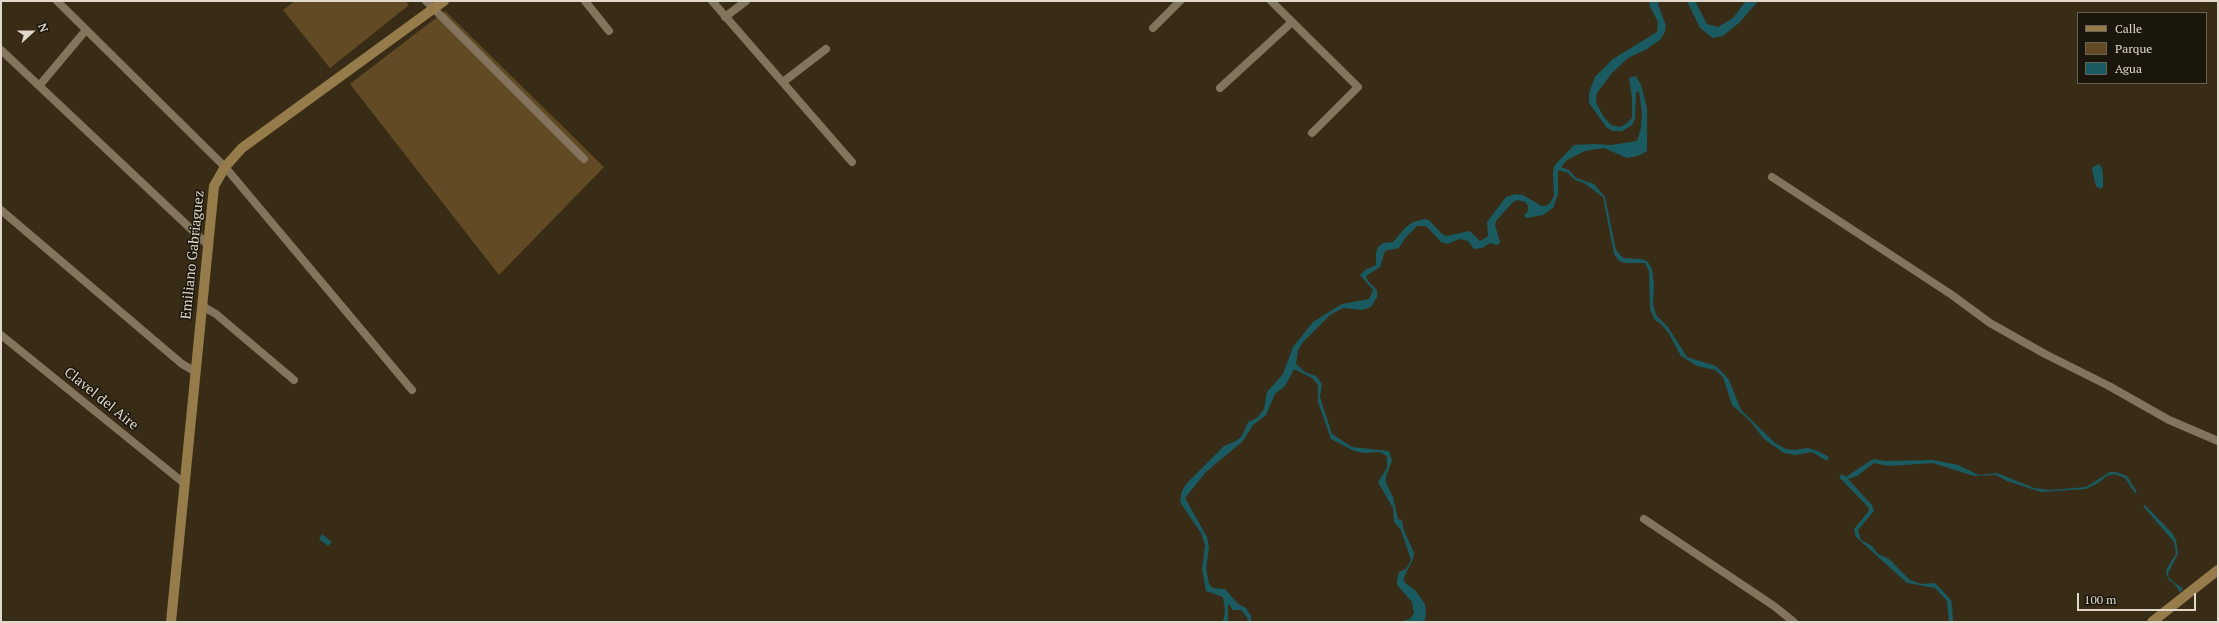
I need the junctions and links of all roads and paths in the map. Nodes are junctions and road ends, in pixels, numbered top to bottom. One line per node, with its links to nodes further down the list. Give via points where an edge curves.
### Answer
1 (57, 1): 12 (street)
2 (444, 1): 8 (main road, Emiliano Gabriaguez)
3 (585, 1): 13 (street)
4 (712, 1): 9 (street)
5 (746, 1): 9 (street)
6 (1180, 1): 11 (street)
7 (1271, 1): 10 (street)
8 (430, 5): 20 (street); 22 (main road, Emiliano Gabriaguez, via 242,148)
9 (725, 17): 16 (street)
10 (1292, 22): 18 (street); 19 (street, via 1358,87)
11 (1153, 28)
12 (86, 30): 17 (street); 22 (street)
13 (609, 31)
14 (1, 50): 17 (street)
15 (826, 50): 16 (street)
16 (783, 82): 21 (street)
17 (39, 86): 25 (street)
18 (1220, 88)
19 (1312, 133)
20 (584, 159)
21 (852, 162)
22 (225, 167): 25 (main road, Emiliano Gabriaguez, via 214,186); 30 (street)
23 (1772, 177): 31 (street, via 1952,295 1990,323 2169,420)
24 (1, 210): 28 (street, via 182,364)
25 (208, 245): 26 (main road, Emiliano Gabriaguez)
26 (202, 306): 28 (main road, Emiliano Gabriaguez); 29 (street, via 216,314)
27 (1, 335): 32 (street, Clavel del Aire)
28 (196, 372): 32 (main road, Emiliano Gabriaguez)
29 (294, 380)
30 (412, 390)
31 (2218, 441)
32 (185, 484): 35 (main road, Emiliano Gabriaguez)
33 (1644, 519): 36 (street)
34 (2218, 570): 37 (main road)
35 (171, 622)
36 (1794, 622)
37 (2152, 622)

